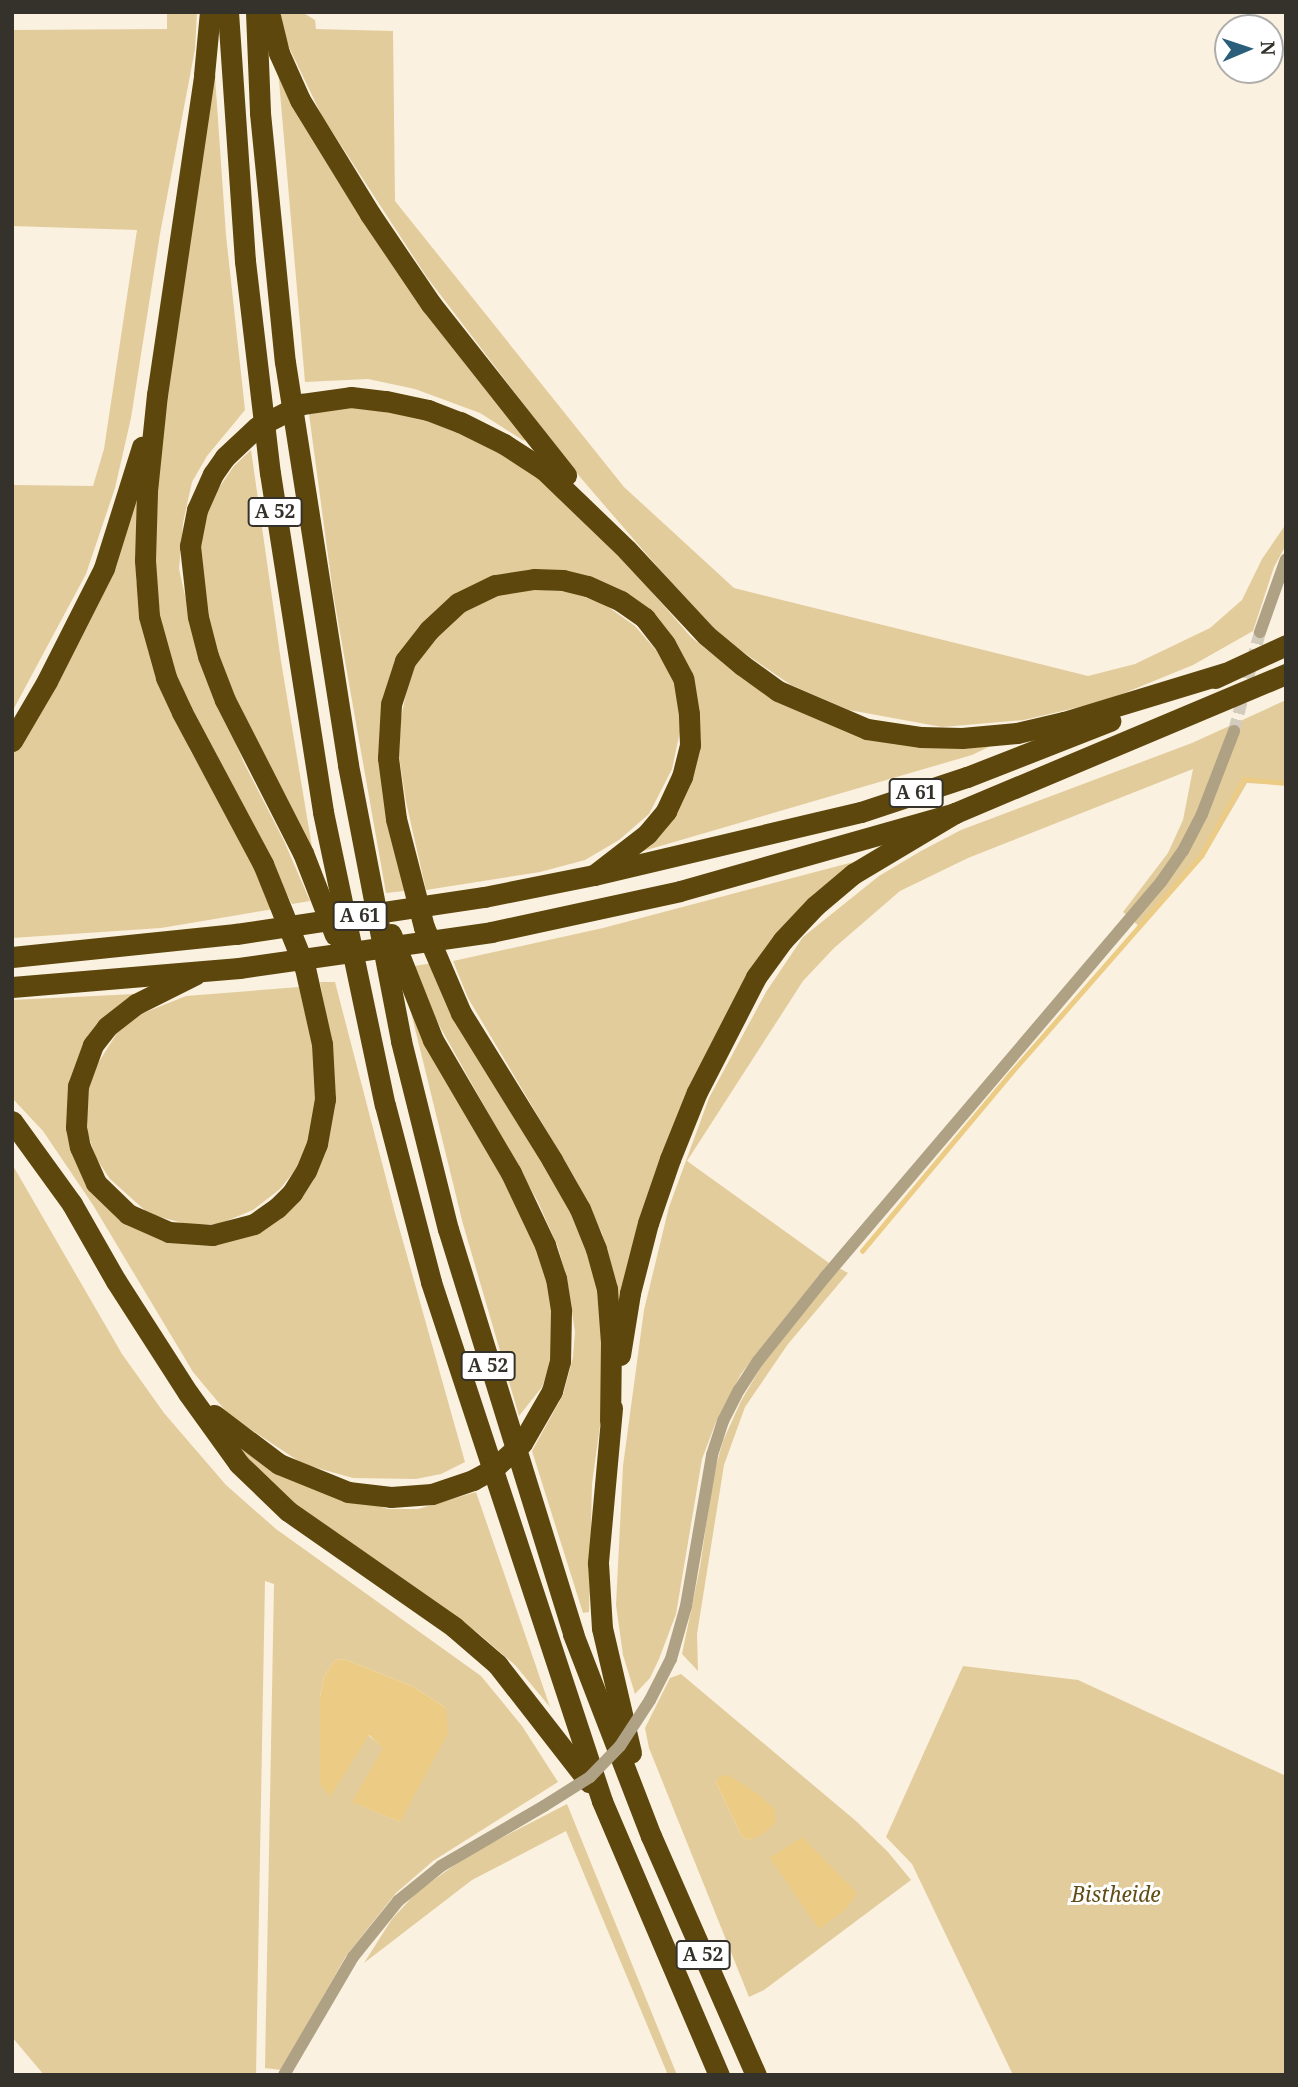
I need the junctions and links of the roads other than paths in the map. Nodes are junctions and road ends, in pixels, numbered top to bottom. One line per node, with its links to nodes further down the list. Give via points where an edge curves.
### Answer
1 (210, 12): 5 (highway)
2 (228, 12): 20 (highway, A 52, via 245,261 270,473 323,812)
3 (256, 12): 16 (highway, A 52, via 260,113 285,362)
4 (269, 12): 6 (highway, via 279,53 300,100 378,225 498,392)
5 (157, 394): 13 (highway, via 104,568); 18 (highway, via 145,560 149,616 166,677 263,864 292,934 317,1013 325,1075 317,1144 292,1193 254,1224 212,1235 169,1232 128,1214 96,1184 75,1126 78,1086 100,1036 136,1004)
6 (627, 550): 10 (highway, via 706,635 742,665 778,691 867,729 921,737 1017,733); 20 (highway, bridge, via 544,470 505,444 428,410 386,401 351,397 302,404 257,427 213,474 197,510 190,546 198,617 208,656 225,700 303,853)
7 (1286, 559): 8 (street)
8 (1260, 632)
9 (1286, 645): 10 (highway, A 61)
10 (1225, 673): 15 (highway, A 61, via 1049,746 861,811)
11 (1286, 674): 14 (highway, A 61)
12 (1234, 731): 26 (street, bridge, via 1202,814 1161,882 825,1277 739,1390 712,1455 686,1606 671,1659 620,1746 590,1777 441,1866 398,1901 353,1957)
13 (12, 741)
14 (955, 813): 18 (highway, A 61, bridge, via 680,891 491,932); 23 (highway, via 853,874 815,906 756,977 697,1092 648,1223 630,1293)
15 (594, 875): 17 (highway, A 61, bridge, via 484,897 236,934); 23 (highway, via 647,835 666,811 682,777 690,745 683,678 645,618 621,601 563,580 495,585 458,603 405,661 391,704 389,744 396,819 424,927 461,1013 552,1160 596,1249 607,1289)
16 (371, 882): 22 (highway, bridge, via 433,1040 511,1173 545,1245 561,1311 560,1361 552,1391 522,1443 493,1469 432,1494 391,1497 348,1492 279,1464); 25 (highway, A 52, via 401,1041 452,1242 573,1634)
17 (12, 957)
18 (195, 974): 19 (highway, A 61)
19 (12, 987)
20 (363, 1005): 24 (highway, A 52, via 430,1282)
21 (12, 1121): 22 (highway, via 72,1204)
22 (188, 1393): 24 (highway, via 239,1464 288,1511 454,1628 497,1664)
23 (610, 1421): 25 (highway, via 598,1563 602,1628)
24 (602, 1801): 27 (highway, A 52)
25 (651, 1836): 28 (highway, A 52)
26 (284, 2075)
27 (719, 2075)
28 (756, 2075)

